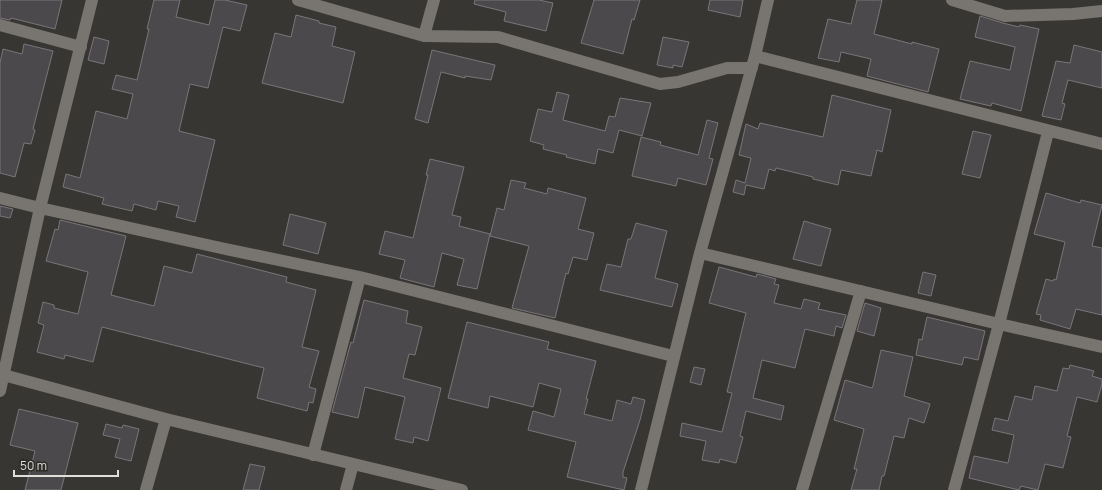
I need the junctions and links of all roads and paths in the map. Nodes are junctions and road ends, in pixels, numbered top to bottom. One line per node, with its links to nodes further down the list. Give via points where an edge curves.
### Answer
1 (92, 0): 9 (street)
2 (298, 0): 8 (street)
3 (434, 0): 8 (street)
4 (768, 0): 10 (street)
5 (952, 0): 6 (street, via 1006,16)
6 (1102, 11)
7 (0, 25): 9 (street)
8 (424, 36): 10 (street, via 498,37 660,84 678,82)
9 (80, 47): 14 (street)
10 (754, 62): 11 (street); 15 (street)
11 (1048, 132): 12 (street); 18 (street)
12 (1102, 144)
13 (0, 198): 14 (street)
14 (40, 208): 16 (street); 21 (street)
15 (700, 253): 17 (street); 20 (street)
16 (360, 277): 20 (street); 24 (street)
17 (861, 291): 18 (street); 30 (street)
18 (999, 324): 19 (street); 31 (street)
19 (1102, 347)
20 (673, 356): 29 (street)
21 (2, 375): 22 (street); 23 (street)
22 (0, 391)
23 (166, 419): 24 (street); 26 (street)
24 (313, 455): 25 (street)
25 (353, 464): 27 (street); 28 (street)
26 (146, 490)
27 (346, 490)
28 (462, 490)
29 (641, 490)
30 (802, 490)
31 (954, 490)

